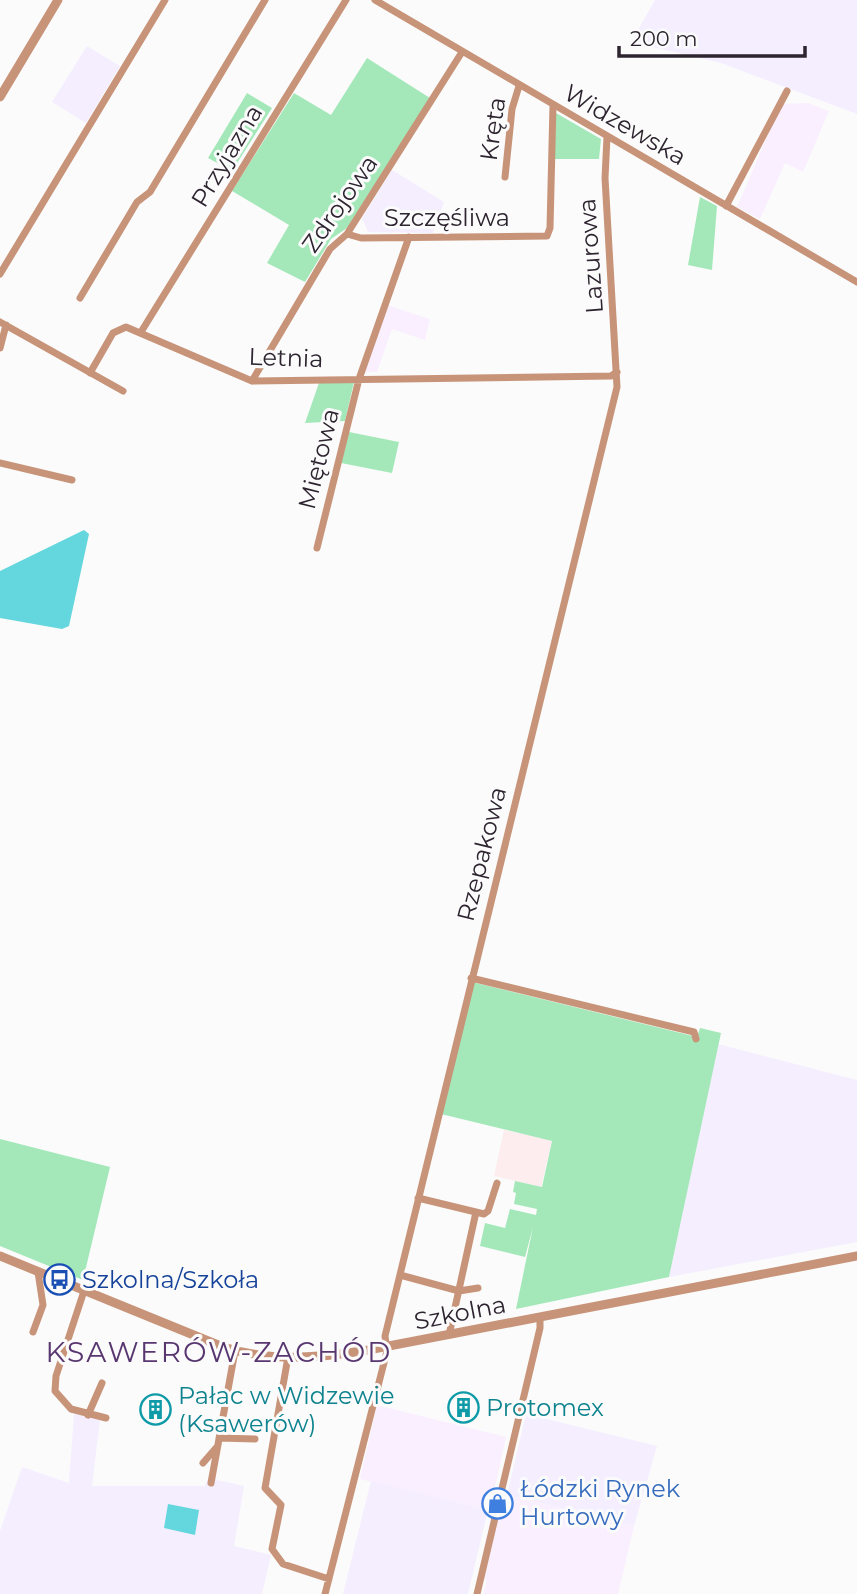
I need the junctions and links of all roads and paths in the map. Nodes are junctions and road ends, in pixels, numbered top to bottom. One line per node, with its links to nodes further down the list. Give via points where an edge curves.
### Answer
1 (58, 0): 9 (street)
2 (165, 0): 16 (street)
3 (265, 0): 18 (street, via 150,192 136,202)
4 (346, 0): 20 (street, Przyjazna)
5 (375, 0): 6 (street, Widzewska)
6 (462, 52): 7 (street, Widzewska); 14 (street, Zdrojowa)
7 (519, 86): 10 (street, Widzewska); 12 (street, Kręta)
8 (787, 91): 13 (street)
9 (0, 97)
10 (553, 105): 11 (street, Widzewska); 15 (street, Szczęśliwa, via 547,236)
11 (607, 137): 13 (street, Widzewska); 22 (street, Lazurowa, via 605,178)
12 (505, 177)
13 (726, 206): 17 (street, Widzewska)
14 (347, 234): 15 (street, Szczęśliwa); 25 (street, Zdrojowa, via 330,249)
15 (409, 237): 24 (street, Miętowa)
16 (0, 274)
17 (857, 282)
18 (80, 298)
19 (3, 324): 21 (street); 23 (street)
20 (141, 332): 23 (street, via 126,327 117,330); 25 (street, Letnia)
21 (0, 348)
22 (617, 372): 24 (street, Letnia, via 539,379); 30 (street, Rzepakowa, via 617,387)
23 (90, 373): 26 (street)
24 (359, 379): 25 (street, Letnia); 29 (street, Miętowa)
25 (252, 381)
26 (123, 391)
27 (0, 463): 28 (street)
28 (72, 480)
29 (317, 548)
30 (471, 978): 31 (street, via 694,1032); 33 (street, Rzepakowa)
31 (696, 1039)
32 (496, 1183): 34 (street, via 487,1213)
33 (418, 1198): 34 (street); 38 (street, Rzepakowa)
34 (476, 1212): 41 (street)
35 (0, 1256): 37 (street, Szkolna)
36 (857, 1256): 42 (street, Szkolna)
37 (38, 1272): 40 (street, Szkolna); 43 (street, via 43,1305)
38 (400, 1275): 41 (street); 45 (street, Rzepakowa)
39 (478, 1288): 41 (street)
40 (84, 1291): 46 (street, Szkolna); 49 (street, via 55,1391 68,1407)
41 (459, 1291): 44 (street)
42 (540, 1317): 44 (street, Szkolna); 57 (street)
43 (33, 1332)
44 (449, 1335): 45 (street, Szkolna)
45 (386, 1347): 47 (street, Szkolna); 55 (street, Rzepakowa)
46 (236, 1351): 47 (street, Szkolna); 52 (street)
47 (288, 1357): 55 (street, via 265,1488 281,1505 272,1549 283,1564)
48 (102, 1383): 49 (street)
49 (88, 1415): 50 (street)
50 (106, 1418)
51 (255, 1439): 52 (street)
52 (219, 1441): 53 (street); 54 (street)
53 (204, 1463)
54 (211, 1483)
55 (329, 1579): 56 (street, Rzepakowa)
56 (325, 1594)
57 (477, 1594)

